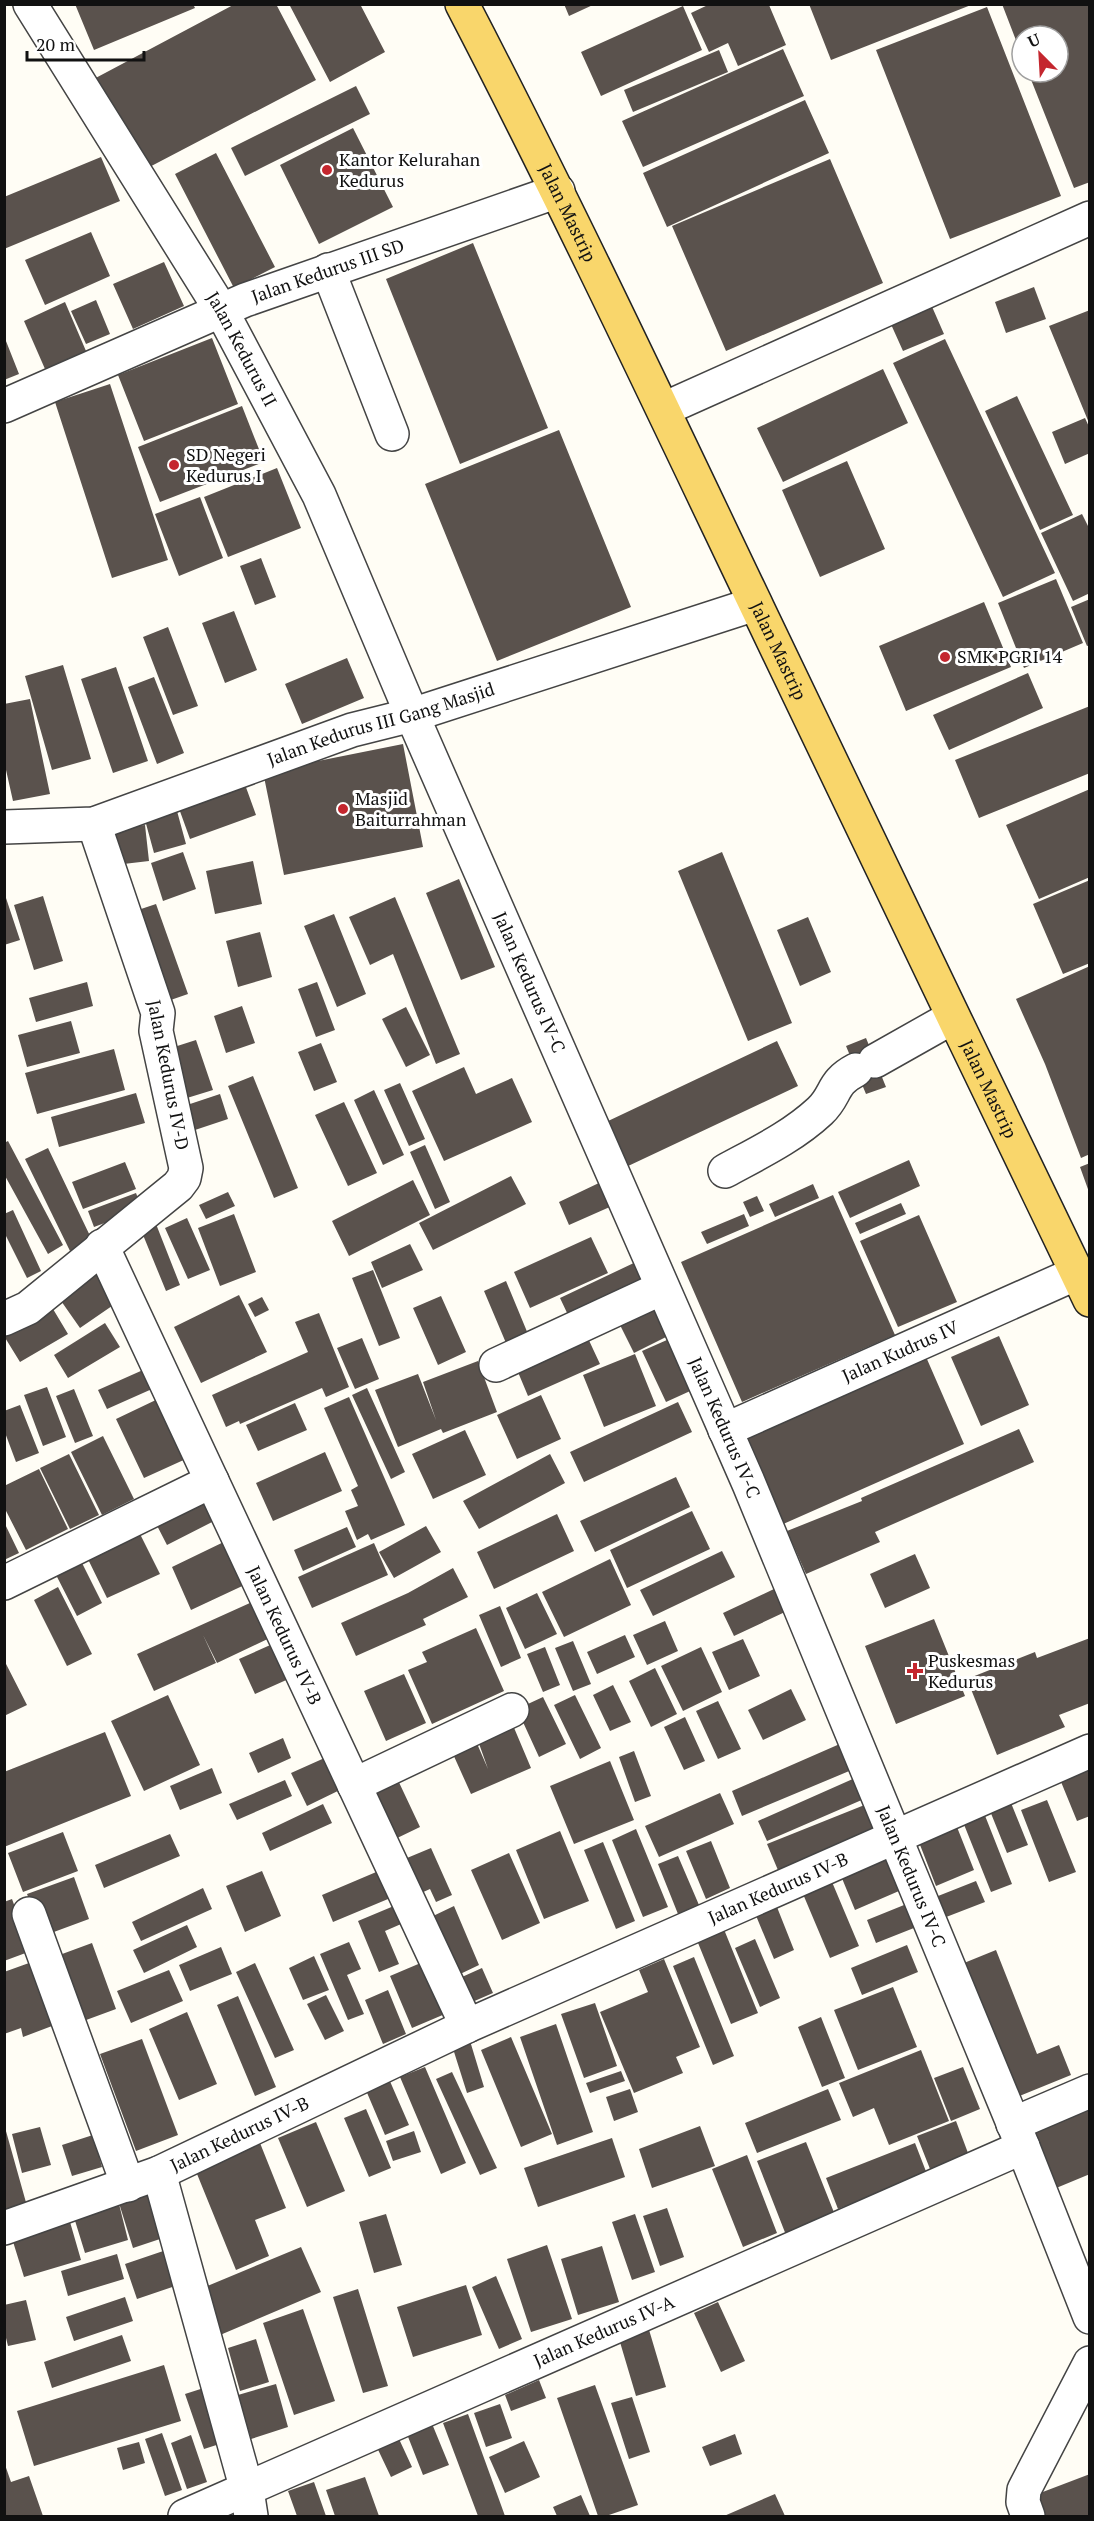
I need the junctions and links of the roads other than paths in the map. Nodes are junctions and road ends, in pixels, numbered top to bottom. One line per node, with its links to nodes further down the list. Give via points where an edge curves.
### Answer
1 (30, 4): 6 (street, Jalan Kedurus II)
2 (462, 4): 3 (main road, Jalan Mastrip)
3 (558, 191): 5 (street, Jalan Kedurus III SD); 8 (main road, Jalan Mastrip)
4 (1089, 218): 8 (street)
5 (328, 270): 6 (street, Jalan Kedurus III SD); 9 (street)
6 (221, 310): 7 (street, Jalan Kedurus III SD); 11 (street, Jalan Kedurus II, via 319,495)
7 (4, 406)
8 (664, 409): 10 (main road, Jalan Mastrip)
9 (392, 434)
10 (756, 604): 11 (street, Jalan Kedurus III Gang Masjid); 14 (main road, Jalan Mastrip)
11 (412, 715): 12 (street, Jalan Kedurus III Gang Masjid, via 352,730); 18 (street, Jalan Kedurus IV-C)
12 (94, 824): 13 (street, Jalan Kedurus III Gang Masjid); 16 (street, Jalan Kedurus IV-D, via 158,1013 156,1031 186,1168 178,1186)
13 (4, 827)
14 (954, 1017): 15 (street, via 841,1078 823,1109 790,1136); 17 (main road, Jalan Mastrip)
15 (725, 1171)
16 (102, 1246): 19 (street, Jalan Kedurus IV-D, via 28,1308); 22 (street, Jalan Kedurus IV-B)
17 (1083, 1286): 21 (street, Jalan Kudrus IV)
18 (662, 1288): 20 (street); 21 (street, Jalan Kedurus IV-C)
19 (4, 1319)
20 (496, 1365)
21 (725, 1430): 27 (street, Jalan Kedurus IV-C)
22 (212, 1481): 23 (street); 26 (street, Jalan Kedurus IV-B)
23 (4, 1583)
24 (512, 1710): 26 (street)
25 (1089, 1751): 27 (street, Jalan Kedurus IV-B)
26 (354, 1785): 29 (street, Jalan Kedurus IV-B)
27 (895, 1838): 29 (street, Jalan Kedurus IV-B); 31 (street, Jalan Kedurus IV-C)
28 (29, 1914): 33 (street)
29 (467, 2026): 32 (street, Jalan Kedurus IV-B)
30 (1089, 2091): 31 (street, Jalan Kedurus IV-A)
31 (1018, 2136): 35 (street, Jalan Kedurus IV-C); 37 (street, Jalan Kedurus IV-A)
32 (159, 2174): 33 (street, Jalan Kedurus IV-B); 37 (street)
33 (128, 2185): 34 (street, Jalan Kedurus IV-B)
34 (4, 2228)
35 (1089, 2317)
36 (1089, 2362): 39 (street, via 1024,2490)
37 (249, 2503): 38 (street, Jalan Kedurus IV-A)
38 (185, 2517)
39 (1028, 2517)

